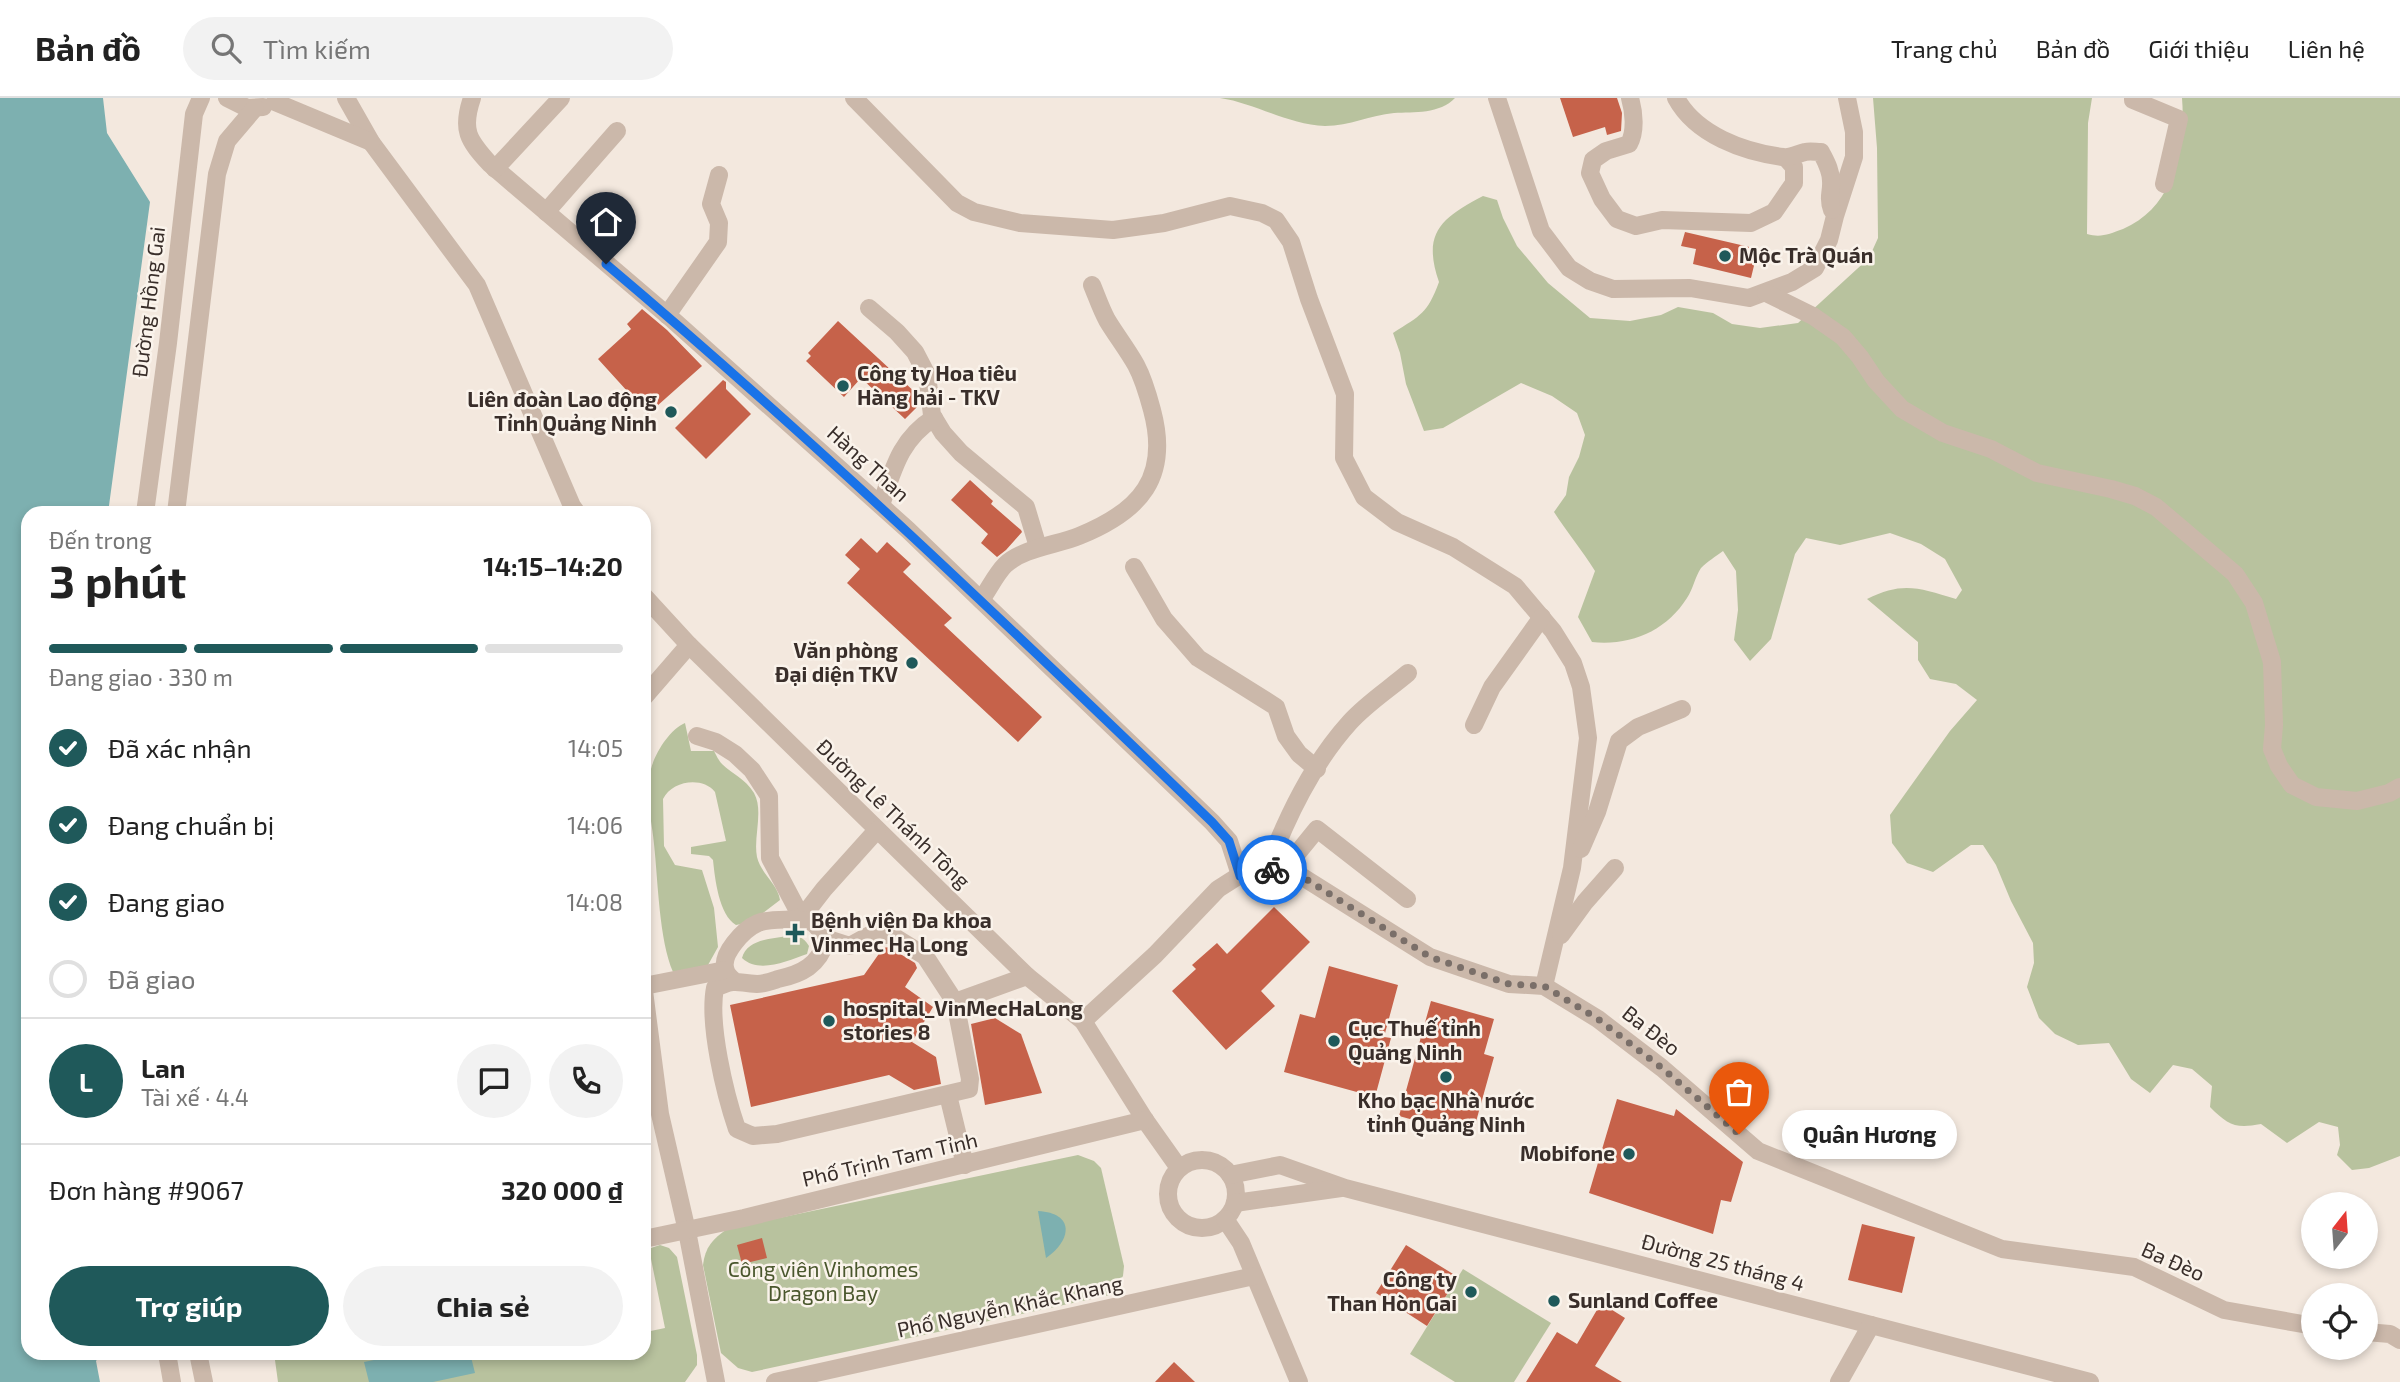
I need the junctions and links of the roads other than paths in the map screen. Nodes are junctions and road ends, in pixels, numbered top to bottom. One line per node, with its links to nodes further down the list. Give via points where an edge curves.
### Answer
1 (201, 98): 28 (street, Đường Hồng Gai, via 194,114)
2 (227, 98): 13 (street)
3 (346, 98): 15 (street)
4 (472, 98): 17 (street, Hàng Than, via 466,118 472,144)
5 (561, 98): 17 (street)
6 (854, 98): 35 (street, via 957,203 974,212 1020,223 1113,230 1164,223 1230,205 1276,220 1291,242 1345,394 1344,458 1364,497 1397,522 1453,547 1515,586)
7 (1497, 98): 23 (street, via 1541,231 1569,268 1613,289 1690,288 1749,298)
8 (1630, 98): 16 (street, via 1633,137 1629,144 1593,160 1590,173 1617,219 1636,226 1662,220 1751,223 1774,212 1794,183 1794,167)
9 (1676, 98): 16 (street, via 1682,110 1737,148)
10 (1847, 98): 21 (street, via 1854,157)
11 (2133, 98): 19 (street, via 2179,119)
12 (278, 100): 13 (street); 15 (street)
13 (255, 108): 29 (street, via 228,141 217,174)
14 (617, 131): 20 (street)
15 (371, 142): 30 (street, via 477,285)
16 (1786, 158): 21 (street, via 1821,152 1829,167 1828,201)
17 (495, 169): 20 (street, Hàng Than)
18 (719, 175): 25 (street, via 711,204 719,223 718,242)
19 (2164, 184)
20 (545, 212): 25 (street, Hàng Than)
21 (1835, 216): 23 (street, via 1815,268)
22 (1092, 285): 31 (street, via 1106,318 1136,365 1157,429 1158,458 1141,495 1120,514 1084,534)
23 (1766, 293): 45 (street, via 1814,316 1843,337 1902,409 1943,433 1991,449 2037,473 2135,496 2180,526 2235,574 2254,603 2272,662 2272,749 2291,785 2316,797)
24 (869, 307): 26 (street, via 915,352 927,375)
25 (667, 315): 27 (street, Hàng Than)
26 (934, 418): 27 (street, via 907,441); 31 (street, via 961,453 1026,507)
27 (880, 505): 33 (street, Hàng Than)
28 (146, 506)
29 (177, 506)
30 (572, 506)
31 (1038, 547): 33 (street, via 1006,564)
32 (1134, 567): 42 (street, via 1164,619 1198,658 1276,708 1286,736)
33 (981, 600): 50 (street, Hàng Than, via 1212,822 1229,841)
34 (651, 604): 36 (street, Đường Lê Thánh Tông)
35 (1542, 617): 40 (street, via 1492,687); 47 (street, via 1573,663 1588,738)
36 (689, 645): 38 (street); 46 (street, Đường Lê Thánh Tông)
37 (1408, 673): 42 (street, via 1350,721)
38 (651, 689)
39 (1682, 709): 47 (street, via 1638,727 1619,741)
40 (1474, 725)
41 (697, 736): 52 (street, via 734,754 752,770 769,796 770,858)
42 (1317, 769): 49 (street, via 1288,816)
43 (2400, 787): 45 (street)
44 (2400, 800): 45 (street)
45 (2357, 802)
46 (877, 830): 52 (street); 56 (street, Đường Lê Thánh Tông)
47 (1573, 868): 54 (street)
48 (1615, 868): 54 (street)
49 (1275, 871): 50 (street); 51 (street, via 1317,829); 57 (street, Ba Đèo, via 1301,876 1430,957 1509,984)
50 (1240, 876): 60 (street, via 1218,889)
51 (1407, 899)
52 (800, 920): 53 (street, via 816,924); 55 (street, via 758,923 745,933 725,957)
53 (825, 938): 55 (street, via 822,953 811,967 790,976 759,984); 59 (street, via 850,946 870,935 891,935 925,956)
54 (1555, 944): 57 (street)
55 (729, 975): 58 (street); 62 (street, via 715,988 712,1004 726,1096 737,1129 753,1136 777,1134)
56 (1027, 976): 59 (street); 60 (street, Đường Lê Thánh Tông)
57 (1544, 986): 73 (street, Ba Đèo, via 1598,1019 1662,1068 1758,1150 2002,1249 2134,1267 2224,1310)
58 (651, 988)
59 (955, 1002): 62 (street, via 970,1088)
60 (1083, 1021): 63 (street, Đường Lê Thánh Tông)
61 (651, 1044): 70 (street, via 660,1114)
62 (947, 1096): 64 (street)
63 (1145, 1120): 64 (street, Phố Trịnh Tam Tỉnh); 65 (street, Đường Lê Thánh Tông)
64 (965, 1165): 70 (street, Phố Trịnh Tam Tỉnh)
65 (1179, 1168): 66 (street, via 1206,1160 1224,1167); 69 (street, via 1168,1185 1173,1213 1198,1228)
66 (1230, 1175): 67 (street, Đường 25 tháng 4, via 1280,1165); 68 (street, via 1235,1183)
67 (1345, 1188): 68 (street, Đường 25 tháng 4); 74 (street, Đường 25 tháng 4)
68 (1235, 1203): 69 (street)
69 (1225, 1219): 72 (street)
70 (687, 1231): 71 (street, Phố Trịnh Tam Tỉnh); 82 (street)
71 (651, 1238)
72 (1254, 1276): 79 (street); 83 (street, Phố Nguyễn Khắc Khang)
73 (2301, 1324)
74 (1871, 1325): 84 (street); 85 (street, Đường 25 tháng 4)
75 (2378, 1332): 76 (street)
76 (2397, 1333)
77 (168, 1360): 80 (street)
78 (199, 1360): 81 (street)
79 (1294, 1380)
80 (172, 1382)
81 (204, 1382)
82 (716, 1382)
83 (775, 1382)
84 (1839, 1382)
85 (2090, 1382)

